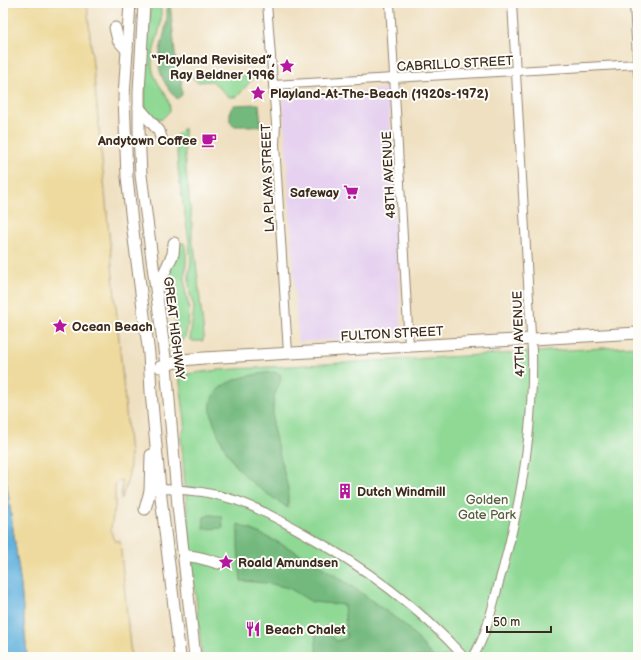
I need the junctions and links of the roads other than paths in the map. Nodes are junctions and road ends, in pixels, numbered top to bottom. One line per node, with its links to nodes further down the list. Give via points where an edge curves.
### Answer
1 (130, 3): 8 (main road)
2 (144, 3): 14 (main road, GREAT HIGHWAY)
3 (267, 3): 13 (street, LA PLAYA STREET)
4 (390, 3): 12 (street, 48TH AVENUE)
5 (512, 3): 10 (street, 47TH AVENUE)
6 (634, 3): 9 (street)
7 (115, 28): 8 (main road, via 118,40)
8 (127, 50): 23 (main road, via 124,106 127,177)
9 (638, 64): 10 (street, CABRILLO STREET); 11 (street)
10 (516, 71): 12 (street, CABRILLO STREET); 19 (street, 47TH AVENUE)
11 (638, 75)
12 (394, 78): 13 (street, CABRILLO STREET); 20 (street, 48TH AVENUE)
13 (273, 85): 21 (street, LA PLAYA STREET)
14 (139, 108): 15 (main road, via 159,130); 17 (main road, GREAT HIGHWAY, via 143,194)
15 (162, 141)
16 (174, 243): 17 (main road, via 172,254)
17 (157, 288): 22 (main road, GREAT HIGHWAY)
18 (638, 333): 19 (main road, FULTON STREET)
19 (531, 339): 20 (main road, FULTON STREET); 34 (street, 47TH AVENUE, via 531,410 521,492 494,602)
20 (410, 346): 21 (main road, FULTON STREET)
21 (288, 353): 22 (main road, FULTON STREET, via 182,360)
22 (166, 365): 23 (main road, FULTON STREET); 26 (main road, GREAT HIGHWAY)
23 (150, 370): 24 (main road)
24 (154, 427): 25 (main road); 27 (main road, via 150,491)
25 (160, 489): 26 (street); 30 (main road)
26 (177, 489): 28 (main road, GREAT HIGHWAY); 33 (street, via 199,491 235,500 256,508 315,539 357,564 396,593)
27 (145, 509)
28 (184, 556): 29 (main road, via 199,557); 30 (main road); 32 (main road, GREAT HIGHWAY)
29 (218, 563)
30 (171, 581): 31 (main road)
31 (180, 657)
32 (194, 657)
33 (464, 657)
34 (473, 657)

